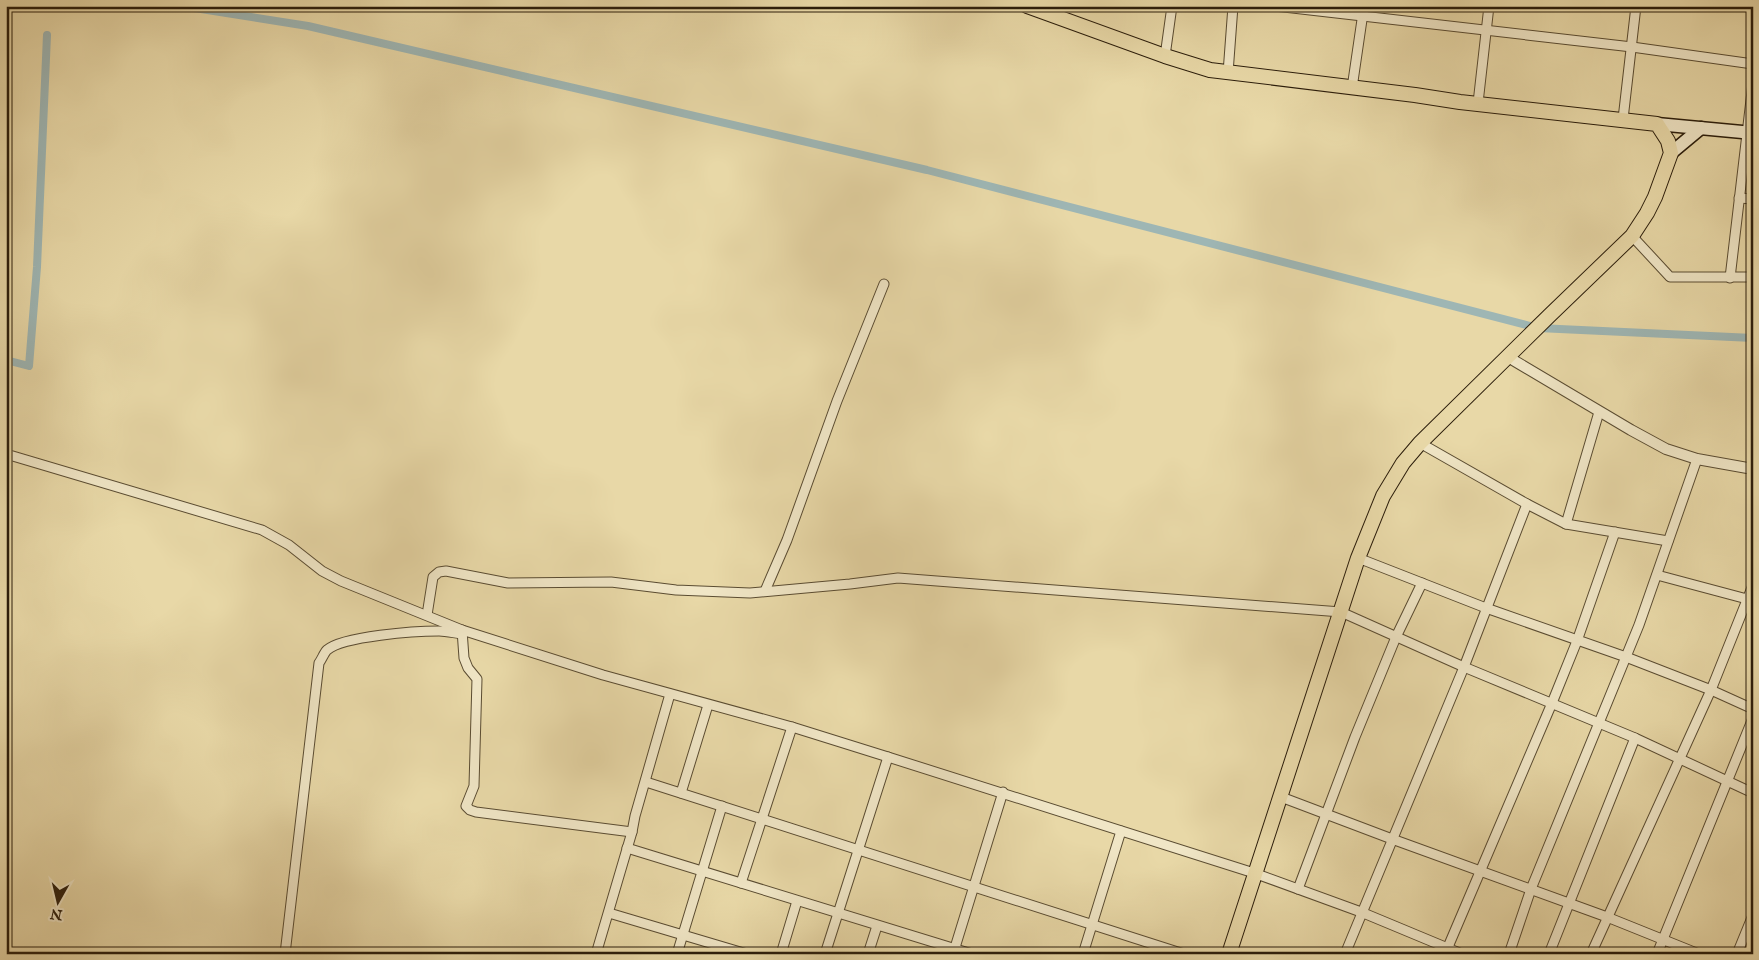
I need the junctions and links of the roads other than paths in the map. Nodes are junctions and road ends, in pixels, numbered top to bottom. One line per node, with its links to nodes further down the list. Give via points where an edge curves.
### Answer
1 (1172, 6): 10 (street)
2 (1232, 6): 12 (street)
3 (1275, 6): 7 (street)
4 (1489, 6): 8 (street)
5 (1636, 6): 9 (street)
6 (1030, 7): 10 (main road)
7 (1363, 11): 8 (street); 14 (street)
8 (1487, 30): 9 (street); 15 (street)
9 (1632, 47): 11 (street); 16 (street)
10 (1165, 56): 12 (main road)
11 (1753, 64)
12 (1228, 73): 14 (main road)
13 (1753, 83): 19 (street)
14 (1352, 88): 15 (main road)
15 (1478, 103): 16 (main road)
16 (1623, 119): 17 (main road)
17 (1656, 124): 18 (main road); 20 (main road, via 1668,141)
18 (1700, 128): 19 (main road); 20 (main road)
19 (1750, 132): 21 (street)
20 (1671, 154): 23 (main road, via 1655,197)
21 (1739, 198): 22 (street); 25 (street)
22 (1753, 199)
23 (1632, 236): 25 (street, via 1670,277); 27 (main road)
24 (1753, 277): 25 (street)
25 (1730, 278)
26 (884, 284): 41 (street)
27 (1508, 357): 28 (street); 29 (main road)
28 (1599, 412): 31 (street, via 1666,449); 34 (street)
29 (1420, 443): 33 (street); 37 (main road, via 1383,496)
30 (6, 454): 45 (street, via 262,530 328,574)
31 (1697, 459): 32 (street); 36 (street)
32 (1753, 469)
33 (1527, 504): 34 (street); 43 (street)
34 (1566, 524): 35 (street)
35 (1614, 532): 36 (street); 48 (street)
36 (1668, 541): 38 (street)
37 (1358, 558): 39 (street); 44 (main road)
38 (1657, 576): 42 (street); 49 (street)
39 (1422, 583): 43 (street); 47 (street)
40 (1753, 585): 42 (street)
41 (765, 591): 44 (street, via 898,578); 45 (street, via 703,592 611,582 508,583 439,572 433,577)
42 (1748, 604): 51 (street)
43 (1486, 608): 48 (street); 50 (street)
44 (1341, 612): 47 (street); 67 (main road)
45 (427, 615): 46 (street)
46 (462, 632): 52 (street); 72 (street, via 464,658 477,679 474,786 466,806 476,812); 97 (street, via 364,636 327,650 319,663)
47 (1396, 637): 50 (street); 69 (street)
48 (1576, 641): 49 (street); 53 (street)
49 (1626, 658): 51 (street); 57 (street)
50 (1464, 667): 53 (street); 73 (street)
51 (1710, 690): 55 (street); 61 (street)
52 (670, 694): 54 (street); 63 (street)
53 (1552, 703): 57 (street); 77 (street)
54 (708, 705): 58 (street); 65 (street)
55 (1753, 709)
56 (1753, 718): 62 (street)
57 (1599, 724): 59 (street); 82 (street)
58 (792, 727): 60 (street); 70 (street)
59 (1635, 738): 61 (street); 84 (street)
60 (888, 756): 64 (street); 75 (street)
61 (1680, 759): 62 (street); 89 (street)
62 (1728, 781): 66 (street); 93 (street)
63 (646, 782): 65 (street); 72 (street)
64 (1003, 792): 71 (street); 80 (street)
65 (681, 793): 68 (street)
66 (1753, 793)
67 (1281, 797): 69 (street); 78 (main road)
68 (722, 806): 70 (street); 76 (street)
69 (1327, 813): 73 (street); 81 (street)
70 (762, 818): 75 (street); 79 (street)
71 (1121, 831): 78 (street); 90 (street)
72 (632, 832): 74 (street)
73 (1392, 839): 77 (street); 85 (street)
74 (627, 848): 76 (street); 86 (street)
75 (858, 850): 80 (street); 87 (street)
76 (702, 871): 79 (street); 92 (street)
77 (1480, 871): 82 (street); 96 (street)
78 (1254, 873): 81 (street); 107 (main road)
79 (741, 883): 83 (street)
80 (975, 886): 90 (street); 95 (street)
81 (1298, 888): 85 (street)
82 (1531, 889): 84 (street); 110 (street)
83 (797, 901): 87 (street); 101 (street)
84 (1570, 904): 89 (street); 111 (street)
85 (1361, 912): 96 (street); 108 (street)
86 (608, 913): 92 (street); 98 (street)
87 (837, 914): 91 (street); 102 (street)
88 (1753, 915): 115 (street)
89 (1607, 918): 93 (street); 112 (street)
90 (1092, 925): 105 (street); 106 (street)
91 (877, 926): 95 (street); 103 (street)
92 (683, 935): 94 (street); 99 (street)
93 (1663, 939): 113 (street); 114 (street)
94 (724, 951): 100 (street)
95 (954, 951): 104 (street)
96 (1446, 951): 109 (street)
97 (285, 954)
98 (596, 954)
99 (677, 954)
100 (747, 954)
101 (781, 954)
102 (826, 954)
103 (868, 954)
104 (972, 954)
105 (1083, 954)
106 (1184, 954)
107 (1228, 954)
108 (1344, 954)
109 (1462, 954)
110 (1509, 954)
111 (1549, 954)
112 (1591, 954)
113 (1657, 954)
114 (1699, 954)
115 (1736, 954)

